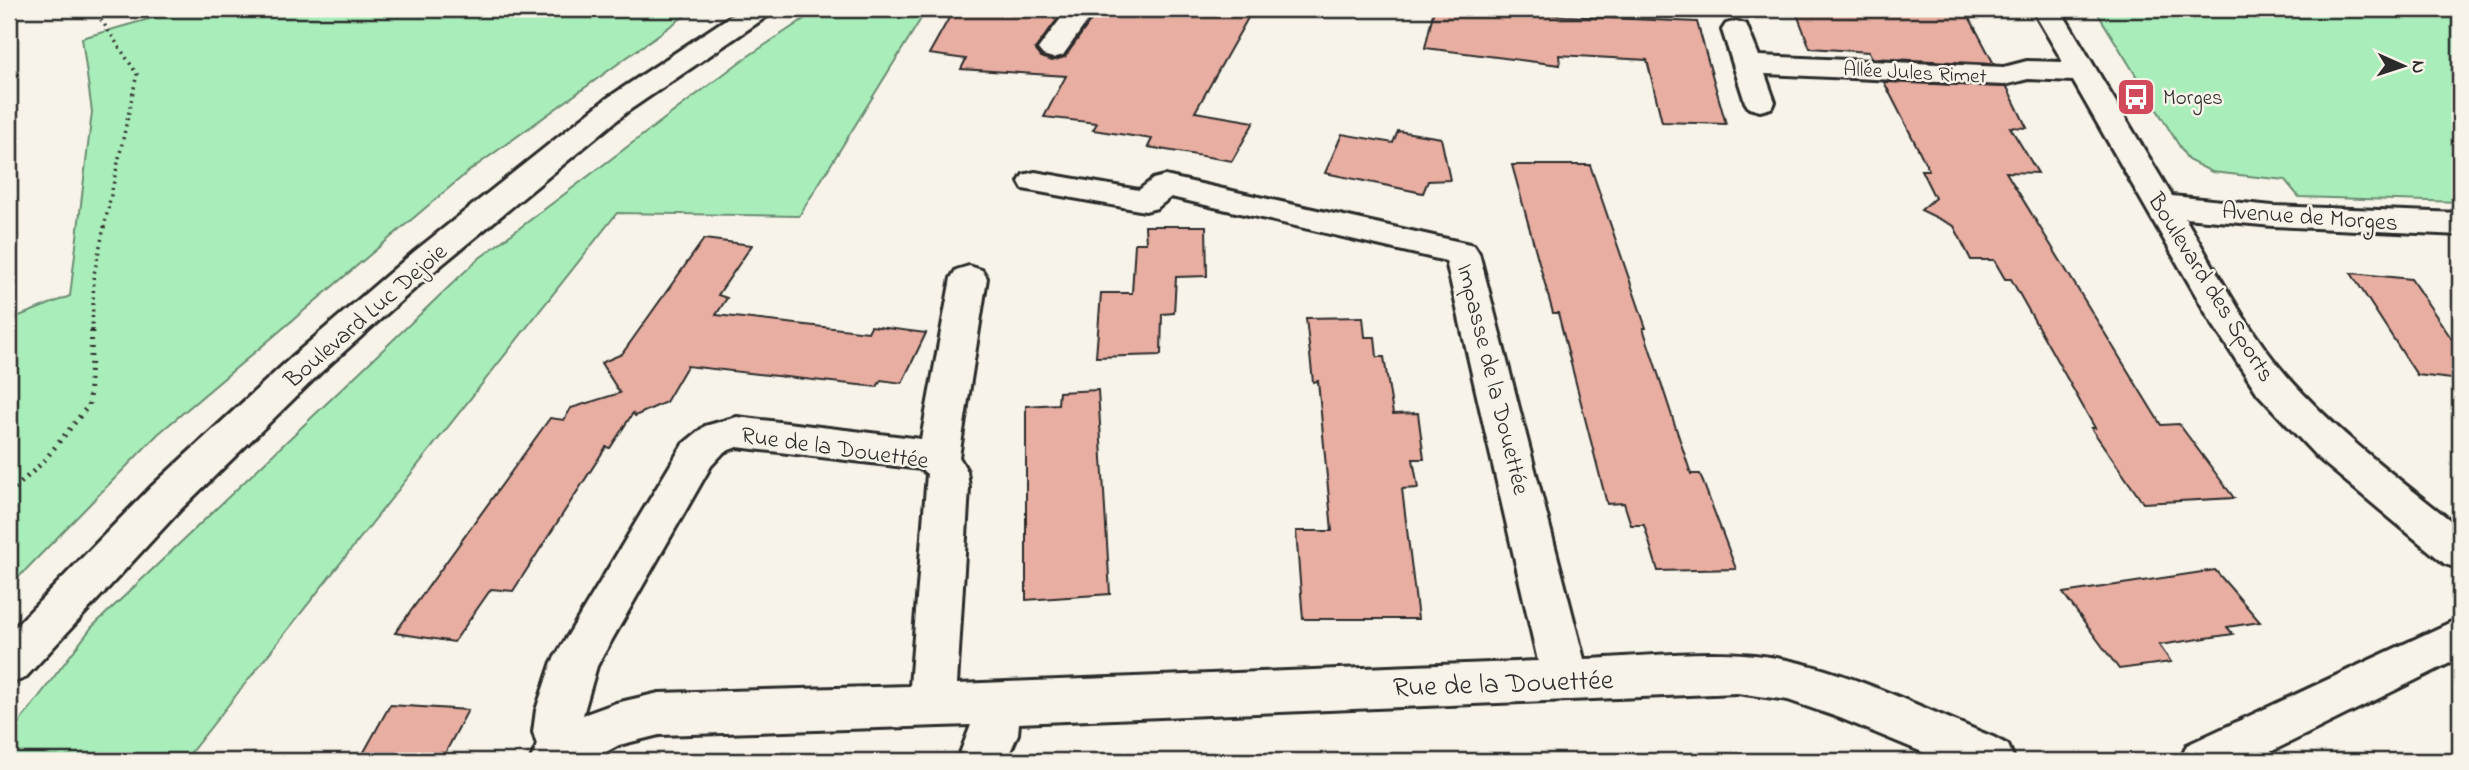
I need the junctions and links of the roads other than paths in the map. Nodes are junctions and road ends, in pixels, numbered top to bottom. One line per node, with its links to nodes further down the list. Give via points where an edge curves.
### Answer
1 (759, 9): 16 (street, Boulevard Luc Dejoie, via 617,105 427,259 307,364 166,498)
2 (1082, 9): 5 (street)
3 (2046, 9): 7 (street, Boulevard des Sports)
4 (1736, 30): 6 (street)
5 (1053, 49)
6 (1746, 64): 7 (street, Allée Jules Rimet, via 2004,76 2027,70); 8 (street)
7 (2083, 72): 10 (street, Boulevard des Sports)
8 (1760, 102)
9 (1035, 181): 17 (street, Impasse de la Douettée, via 1145,201 1165,186 1462,253)
10 (2160, 205): 11 (street, Avenue de Morges, via 2273,216); 14 (street, Boulevard des Sports, via 2272,384 2332,447)
11 (2460, 224)
12 (969, 278): 13 (street)
13 (938, 459): 19 (street, Rue de la Douettée, via 947,471 948,488); 20 (street, Rue de la Douettée, via 737,432 710,439 575,662 560,710)
14 (2460, 552)
15 (2460, 637): 23 (street)
16 (9, 664)
17 (1564, 679): 18 (street, Rue de la Douettée); 22 (street, Rue de la Douettée, via 1737,673 1788,680 1853,701)
18 (998, 703): 19 (street, Rue de la Douettée); 21 (street, via 994,734)
19 (932, 706): 20 (street, Rue de la Douettée, via 659,714 624,720 590,733)
20 (559, 756)
21 (981, 761)
22 (1991, 761)
23 (2204, 761)

